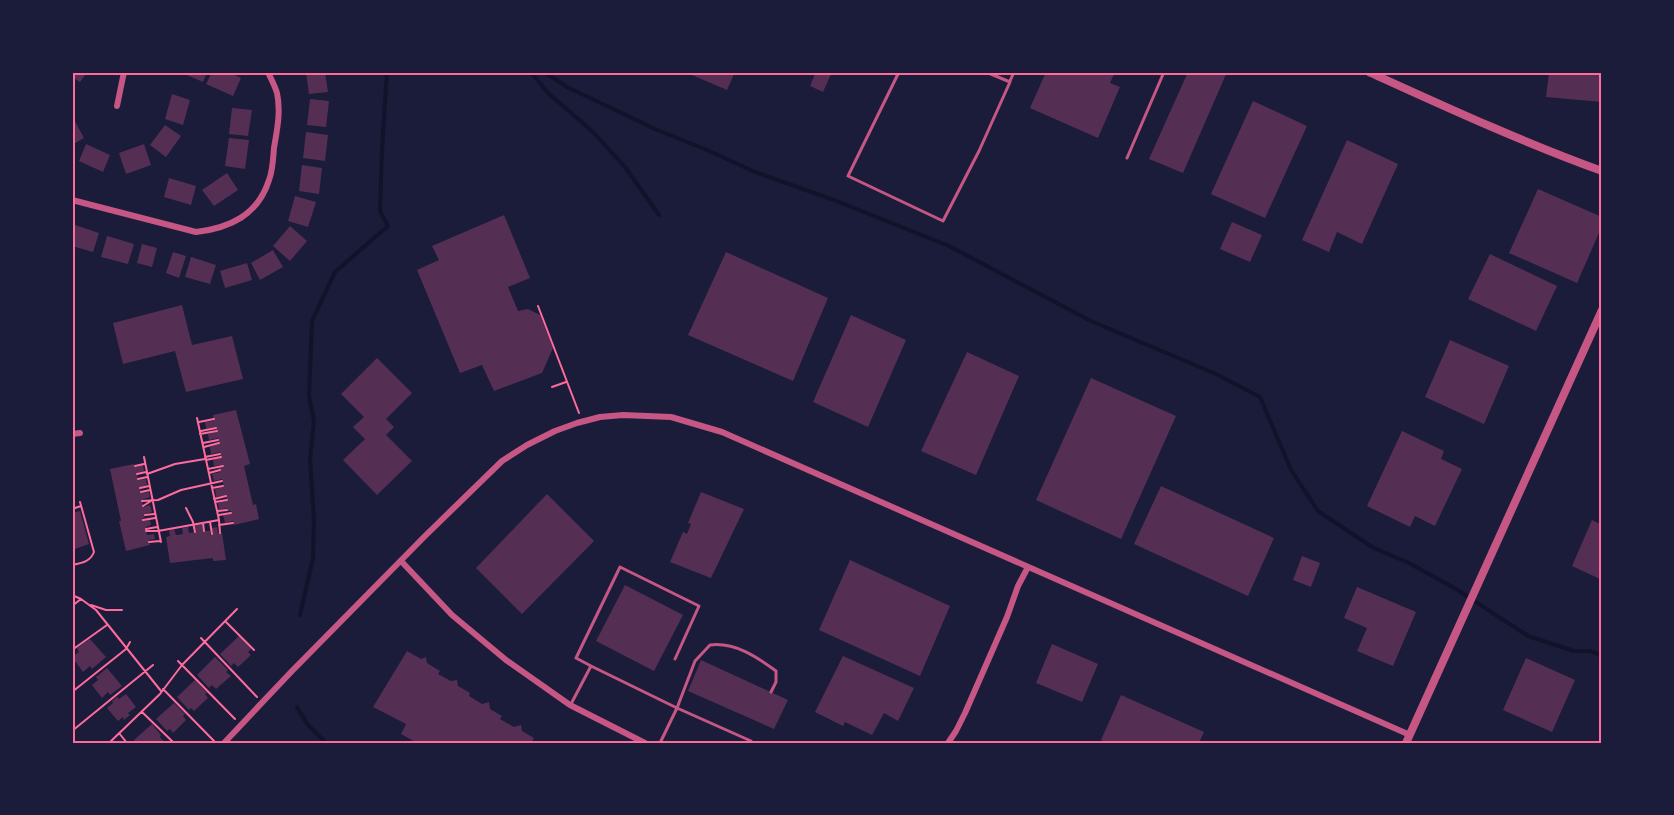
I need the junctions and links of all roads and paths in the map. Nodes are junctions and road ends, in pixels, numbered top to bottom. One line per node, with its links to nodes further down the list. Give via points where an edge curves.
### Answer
1 (124, 72): 9 (street)
2 (268, 72): 12 (street, via 277,92 279,115 270,178 262,197 235,223 196,232)
3 (899, 72): 8 (lane, via 848,176 943,221)
4 (986, 72): 8 (lane)
5 (1014, 72): 8 (lane)
6 (1164, 72): 10 (lane)
7 (1369, 72): 11 (street, via 1547,151)
8 (1010, 82)
9 (117, 106)
10 (1127, 158)
11 (1602, 171)
12 (72, 200)
13 (538, 306): 15 (path)
14 (1602, 310): 109 (street)
15 (567, 381): 16 (path); 18 (path)
16 (552, 387)
17 (214, 419): 21 (path, via 197,420)
18 (582, 422): 76 (street, via 555,431 502,461); 78 (street, via 623,414 671,417 722,432)
19 (216, 430): 21 (path)
20 (80, 433): 22 (street)
21 (200, 433): 24 (path)
22 (72, 434)
23 (218, 442): 24 (path)
24 (203, 445): 27 (path)
25 (221, 455): 27 (path)
26 (144, 457): 28 (path)
27 (206, 458): 31 (path); 34 (path)
28 (145, 463): 29 (path); 34 (path)
29 (135, 466)
30 (223, 466): 31 (path)
31 (208, 471): 32 (path); 37 (path)
32 (220, 471)
33 (137, 474): 34 (path)
34 (147, 474): 35 (path); 39 (path)
35 (138, 479)
36 (222, 481): 37 (path)
37 (211, 484): 40 (path); 45 (path)
38 (223, 486): 40 (path)
39 (150, 488): 41 (path); 45 (path)
40 (212, 488): 43 (path)
41 (141, 490)
42 (227, 498): 43 (path)
43 (215, 500): 52 (path)
44 (142, 501): 45 (path)
45 (152, 501): 47 (path); 55 (path)
46 (80, 505): 49 (path); 51 (path); 77 (path, via 94,552 88,561)
47 (143, 506)
48 (186, 508): 61 (path)
49 (72, 509)
50 (227, 510): 52 (path)
51 (77, 512)
52 (218, 513): 53 (path); 57 (path)
53 (231, 513)
54 (145, 515): 55 (path)
55 (155, 516): 56 (path); 64 (path)
56 (143, 520)
57 (219, 520): 58 (path); 63 (path)
58 (210, 522): 59 (path); 72 (path)
59 (203, 523): 61 (path); 68 (path)
60 (233, 523): 63 (path)
61 (194, 524): 62 (path); 70 (path)
62 (188, 525): 65 (path); 69 (path)
63 (219, 525): 71 (path)
64 (157, 526): 67 (path); 67 (path, via 146,530)
65 (177, 527): 66 (path); 73 (path)
66 (166, 529): 67 (path); 74 (path)
67 (158, 531): 75 (path, via 160,542)
68 (204, 531)
69 (190, 532)
70 (195, 532)
71 (220, 533)
72 (212, 534)
73 (179, 535)
74 (168, 537)
75 (149, 542)
76 (401, 561): 102 (street); 103 (street, via 479,639)
77 (72, 565)
78 (1028, 567): 109 (street); 118 (street, via 965,713)
79 (72, 595): 80 (path)
80 (81, 599): 81 (path); 82 (path)
81 (88, 604): 84 (path); 86 (path)
82 (72, 606)
83 (237, 609): 85 (path)
84 (122, 610)
85 (225, 621): 89 (path); 92 (path)
86 (107, 625): 90 (path); 91 (path)
87 (201, 638): 89 (path)
88 (130, 642): 90 (path)
89 (205, 642): 96 (path); 102 (path)
90 (126, 649): 98 (path); 100 (path)
91 (72, 650)
92 (254, 650)
93 (675, 659): 97 (lane, via 699,606 620,567 576,658)
94 (178, 661): 96 (path)
95 (153, 665): 98 (path)
96 (182, 665): 99 (path); 106 (path)
97 (591, 666): 103 (lane); 104 (lane)
98 (146, 672): 99 (path); 107 (path)
99 (162, 690): 105 (path); 114 (path)
100 (72, 692)
101 (771, 692): 104 (lane, via 776,670 735,648 710,645 695,661)
102 (263, 703): 106 (street)
103 (570, 705): 116 (street)
104 (677, 708): 110 (lane); 117 (lane)
105 (142, 712): 108 (path); 113 (path)
106 (241, 725): 115 (street)
107 (72, 731)
108 (119, 733): 111 (path); 112 (path)
109 (1408, 739)
110 (751, 741)
111 (109, 743)
112 (127, 743)
113 (174, 743)
114 (216, 743)
115 (224, 743)
116 (645, 743)
117 (660, 743)
118 (948, 743)

